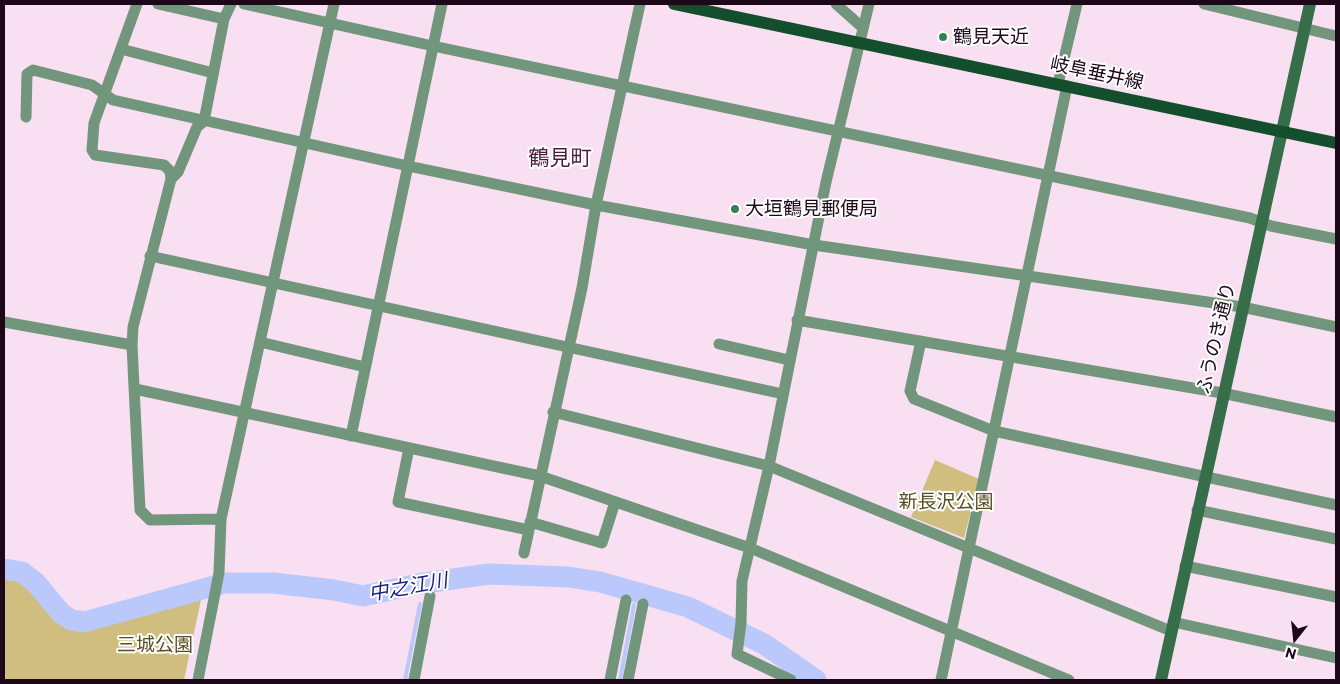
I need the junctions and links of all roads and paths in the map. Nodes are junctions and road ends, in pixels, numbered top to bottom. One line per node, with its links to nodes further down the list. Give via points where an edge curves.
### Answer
1 (138, 4): 21 (street)
2 (158, 4): 14 (street)
3 (231, 4): 14 (street)
4 (244, 4): 15 (street)
5 (334, 4): 15 (street)
6 (442, 4): 20 (street)
7 (640, 4): 24 (street)
8 (677, 4): 19 (main road, 岐阜垂井線)
9 (836, 4): 16 (street)
10 (869, 4): 16 (street)
11 (1077, 4): 23 (street)
12 (1204, 4): 17 (street)
13 (1310, 4): 17 (street, ふうのき通り)
14 (224, 19): 22 (street)
15 (330, 23): 20 (street); 30 (street)
16 (863, 28): 19 (street)
17 (1304, 29): 18 (street); 28 (street, ふうのき通り)
18 (1336, 36)
19 (859, 43): 23 (main road, 岐阜垂井線); 29 (street)
20 (433, 46): 24 (street); 32 (street)
21 (121, 49): 22 (street); 25 (street)
22 (213, 73): 27 (street)
23 (1062, 85): 28 (main road, 岐阜垂井線); 33 (street)
24 (623, 86): 29 (street); 35 (street)
25 (105, 93): 26 (street, via 92,85 33,70 27,74); 27 (street, via 113,100); 34 (street, via 92,132 95,155 164,165 170,170)
26 (26, 116)
27 (204, 121): 30 (street); 34 (street, via 197,127 178,172)
28 (1280, 131): 31 (main road, 岐阜垂井線); 36 (street, ふうのき通り)
29 (838, 132): 33 (street); 38 (street)
30 (304, 142): 32 (street); 41 (street)
31 (1336, 143)
32 (408, 166): 35 (street); 42 (street)
33 (1049, 175): 36 (street); 40 (street)
34 (171, 179): 39 (street)
35 (596, 205): 38 (street); 51 (street)
36 (1262, 221): 37 (street, via 1271,226); 43 (street, ふうのき通り)
37 (1336, 239)
38 (814, 245): 40 (street); 44 (street)
39 (150, 256): 41 (street); 50 (street, via 133,327)
40 (1027, 277): 43 (street); 52 (street)
41 (273, 284): 42 (street); 48 (street)
42 (378, 307): 51 (street); 54 (street)
43 (1242, 307): 46 (street); 56 (street, ふうのき通り)
44 (797, 320): 47 (street); 53 (street)
45 (4, 322): 50 (street)
46 (1336, 327)
47 (921, 341): 52 (street); 61 (street, via 910,391 914,399)
48 (260, 342): 54 (street); 59 (street)
49 (719, 344): 53 (street)
50 (132, 345): 55 (street)
51 (568, 347): 57 (street); 58 (street)
52 (1010, 356): 56 (street); 61 (street)
53 (789, 360): 57 (street)
54 (365, 367): 62 (street)
55 (135, 389): 59 (street); 70 (street, via 140,510 150,520)
56 (1222, 393): 60 (street); 66 (street, ふうのき通り)
57 (783, 394): 64 (street)
58 (553, 412): 64 (street); 65 (street)
59 (244, 414): 62 (street); 70 (street)
60 (1336, 417)
61 (994, 431): 66 (street); 74 (street)
62 (351, 436): 63 (street)
63 (409, 448): 65 (street); 71 (street, via 398,502)
64 (768, 466): 73 (street); 74 (street)
65 (540, 476): 67 (street); 71 (street)
66 (1204, 477): 68 (street); 69 (street, ふうのき通り)
67 (615, 502): 71 (street, via 602,543); 73 (street)
68 (1336, 505)
69 (1197, 510): 72 (street); 76 (street, ふうのき通り)
70 (221, 519): 84 (street, via 219,574)
71 (529, 526): 75 (street)
72 (1336, 539)
73 (750, 548): 82 (street); 88 (street, via 742,581 737,654)
74 (970, 549): 81 (street); 82 (street)
75 (524, 553)
76 (1185, 566): 78 (street); 81 (street, ふうのき通り)
77 (430, 596): 85 (street)
78 (1336, 597)
79 (626, 600): 86 (street)
80 (643, 604): 87 (street)
81 (1172, 626): 83 (street); 91 (street, ふうのき通り)
82 (952, 630): 89 (street); 90 (street)
83 (1336, 658)
84 (198, 680)
85 (414, 680)
86 (610, 680)
87 (628, 680)
88 (791, 680)
89 (941, 680)
90 (1070, 680)
91 (1161, 680)

